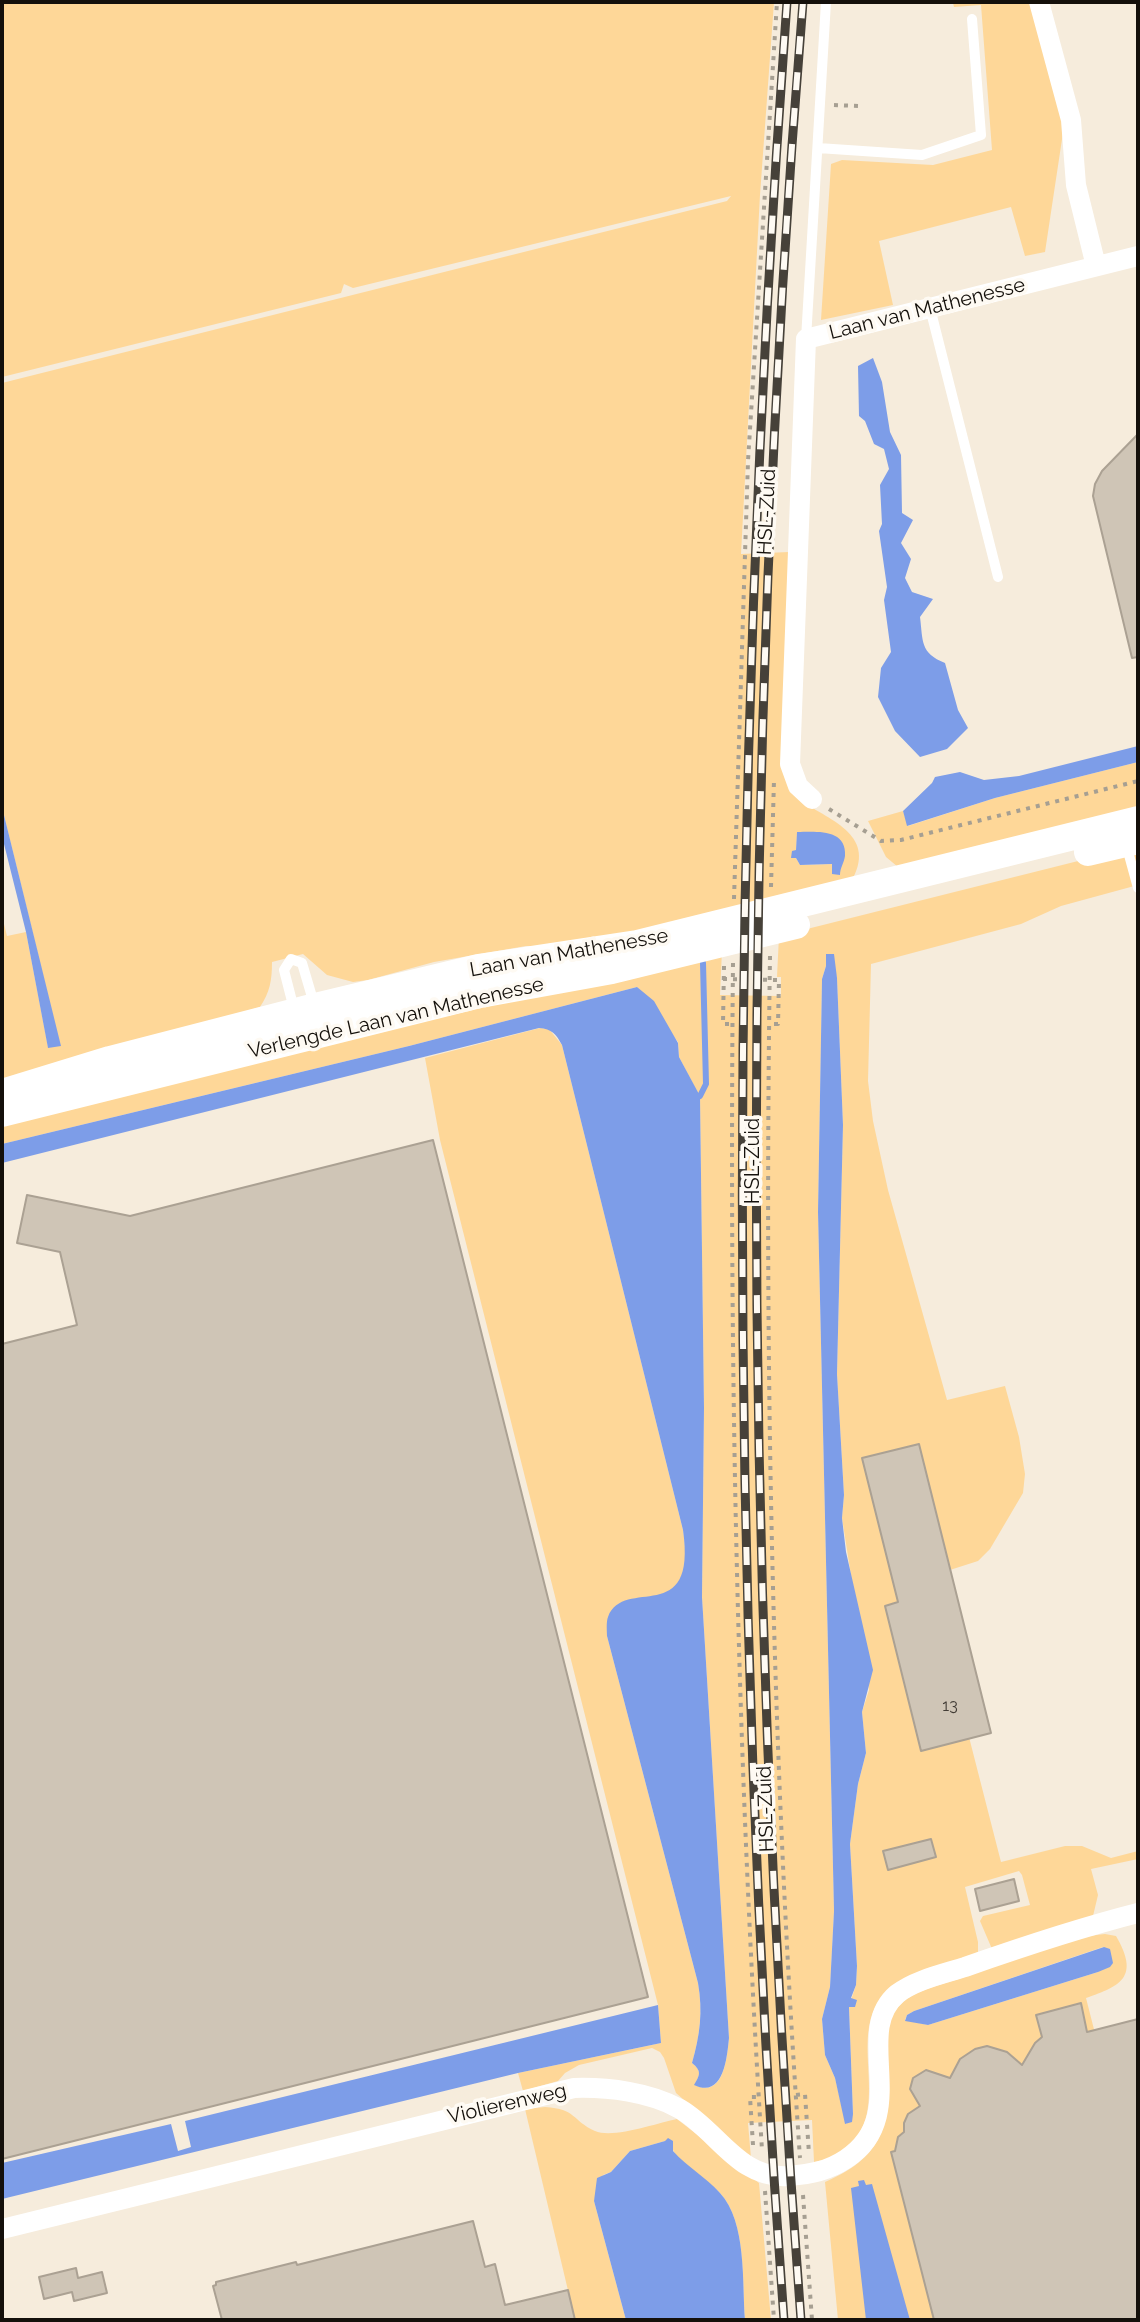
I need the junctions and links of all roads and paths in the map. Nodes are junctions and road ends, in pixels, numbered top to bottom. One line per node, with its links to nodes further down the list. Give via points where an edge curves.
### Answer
1 (777, 2): 19 (path, HSL-Zuid, via 747,476)
2 (826, 2): 7 (lane)
3 (1039, 2): 9 (street, via 1071,120 1076,185)
4 (972, 19): 7 (lane, via 981,135 922,155)
5 (833, 105): 6 (path)
6 (859, 106)
7 (818, 148): 11 (lane)
8 (1138, 256): 9 (street, Laan van Mathenesse)
9 (1096, 266): 10 (street, Laan van Mathenesse)
10 (930, 308): 11 (street, Laan van Mathenesse); 12 (lane)
11 (806, 339): 15 (street, Laan van Mathenesse, via 790,764 798,786)
12 (998, 577)
13 (774, 771): 18 (path)
14 (1138, 781): 15 (path, via 901,840 881,841)
15 (812, 799)
16 (1131, 831): 17 (lane); 21 (street, Laan van Mathenesse); 23 (street, Laan van Mathenesse, via 637,944 478,968)
17 (1138, 888)
18 (771, 890)
19 (733, 904)
20 (770, 950): 25 (path, HSL-Zuid)
21 (659, 959): 23 (street, Verlengde Laan van Mathenesse, via 480,994)
22 (733, 963): 24 (path, HSL-Zuid)
23 (306, 1019): 26 (street, Laan van Mathenesse, via 110,1060); 27 (street, Verlengde Laan van Mathenesse, via 135,1080)
24 (732, 1024): 25 (path, via 723,1024 723,979 779,980 778,1024); 30 (path, HSL-Zuid, via 736,1584)
25 (769, 1024): 29 (path, HSL-Zuid, via 773,1545)
26 (2, 1093)
27 (2, 1113)
28 (1138, 1913): 37 (street, Violierenweg, via 1008,1952 897,1994 880,2025 880,2092 873,2127 865,2143 825,2171 764,2174 739,2161 678,2108 630,2093 574,2088)
29 (796, 2095): 31 (path, via 805,2094); 34 (path, HSL-Zuid)
30 (759, 2097): 32 (path, via 750,2097); 33 (path, HSL-Zuid)
31 (808, 2140)
32 (753, 2142)
33 (763, 2157)
34 (801, 2171)
35 (802, 2185): 39 (path)
36 (764, 2186): 38 (path)
37 (2, 2229)
38 (774, 2320)
39 (812, 2320)

